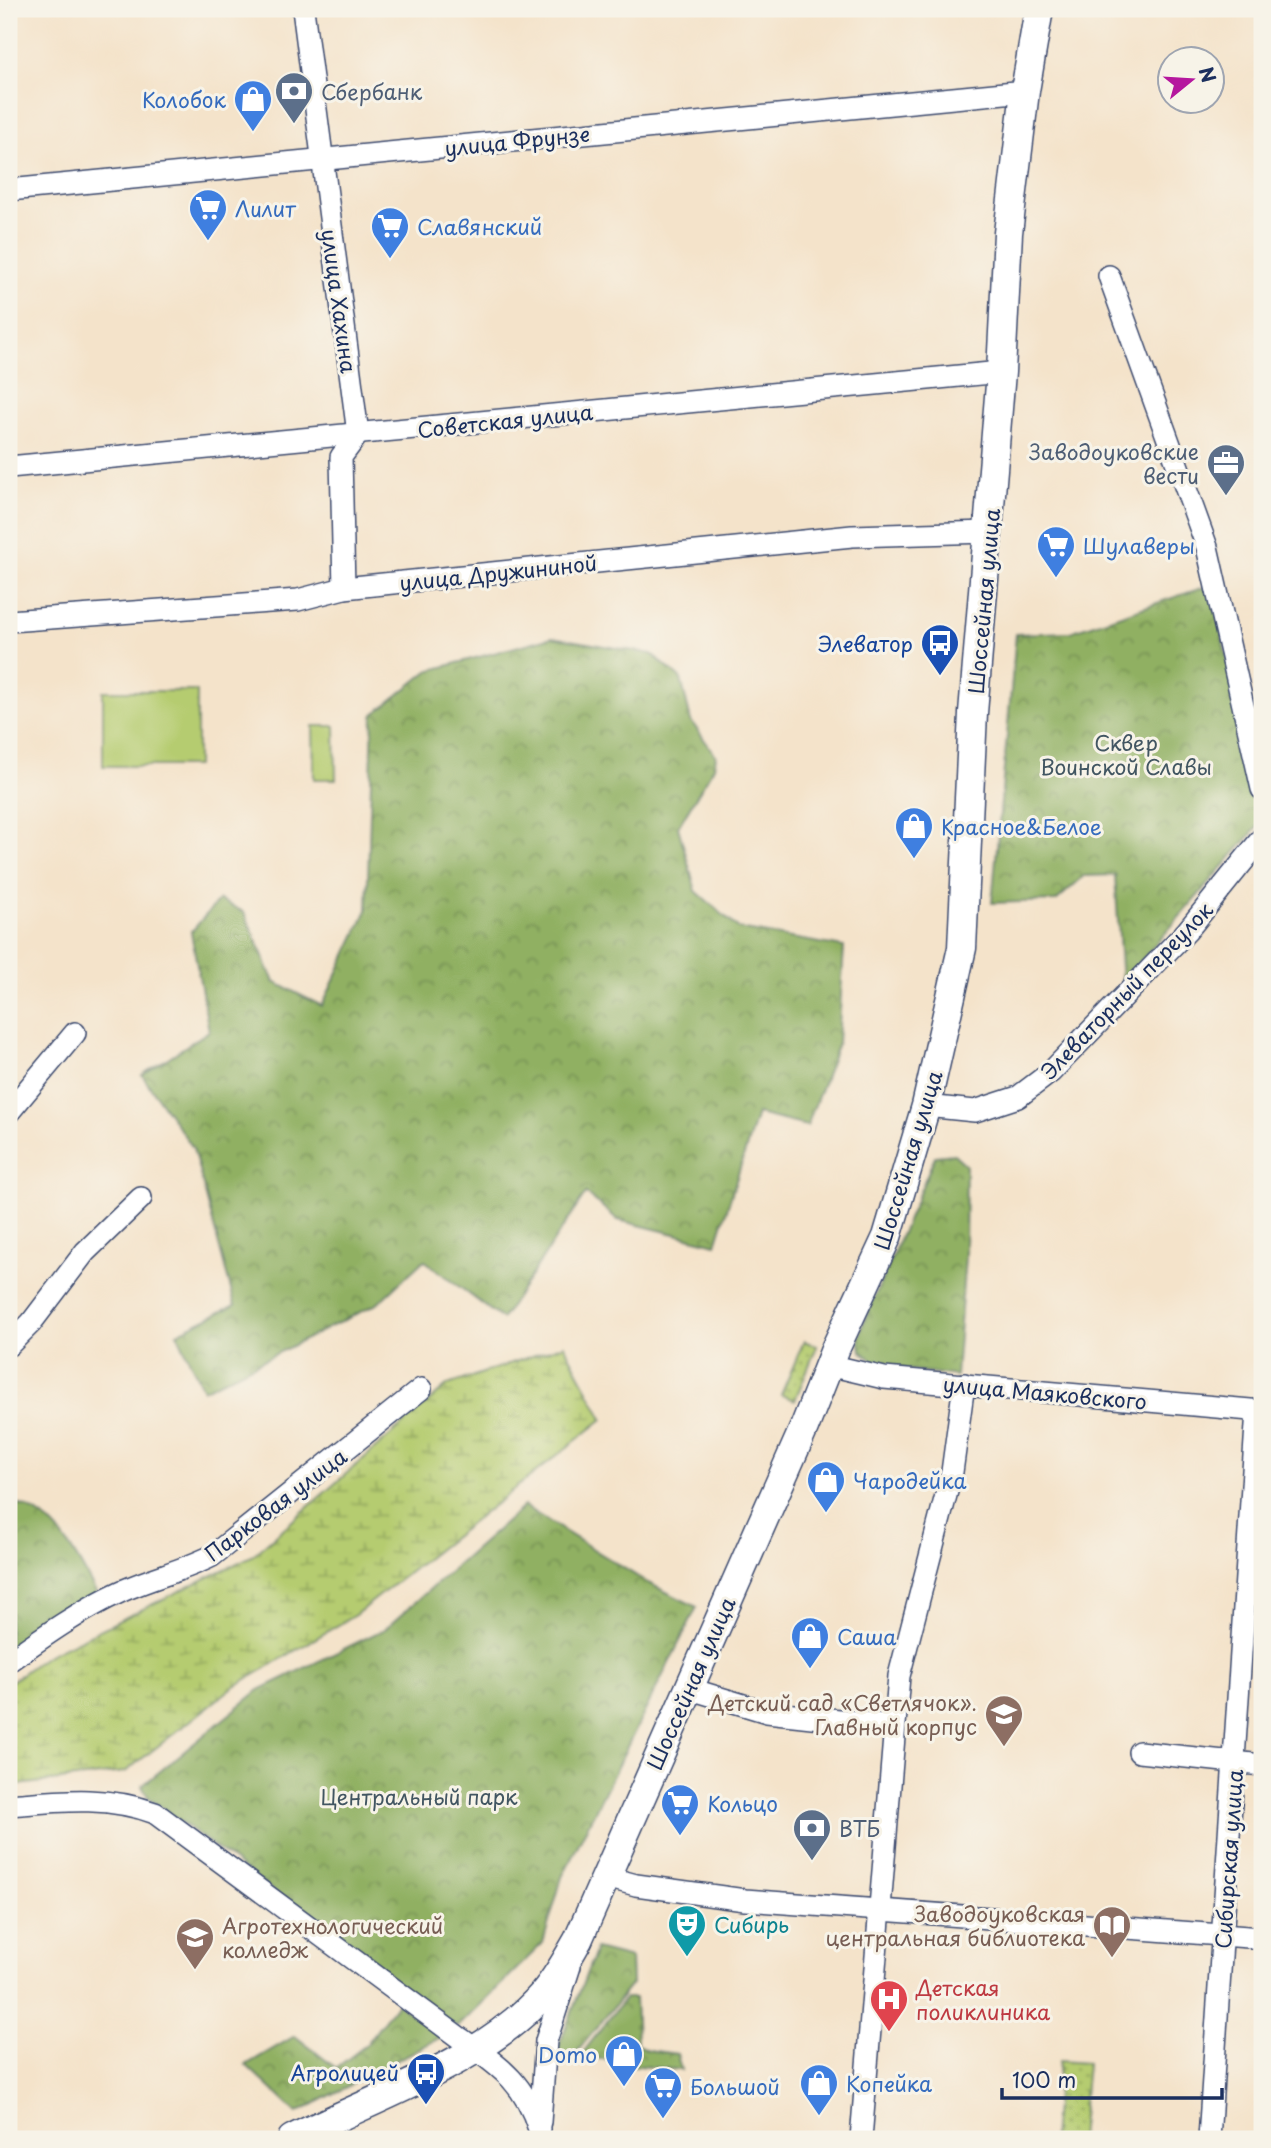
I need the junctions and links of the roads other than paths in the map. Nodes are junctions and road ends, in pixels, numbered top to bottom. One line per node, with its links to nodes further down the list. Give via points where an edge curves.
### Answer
1 (303, 9): 4 (street, улица Хахина)
2 (1039, 9): 3 (main road, Шоссейная улица)
3 (1025, 91): 4 (street, улица Фрунзе); 7 (main road, Шоссейная улица, via 1008,233)
4 (320, 160): 5 (street, улица Фрунзе); 8 (street, улица Хахина)
5 (9, 190)
6 (1109, 276): 13 (street, via 1208,547)
7 (1001, 372): 8 (street, Советская улица); 10 (main road, Шоссейная улица)
8 (358, 434): 9 (street, Советская улица); 11 (street, via 341,457)
9 (9, 467)
10 (988, 533): 11 (street, улица Дружининой, via 852,537); 16 (main road, Шоссейная улица, via 973,713 962,948)
11 (344, 588): 12 (street, улица Дружининой, via 298,600)
12 (9, 621)
13 (1262, 789)
14 (1262, 838): 16 (street, Элеваторный переулок, via 1187,931 1051,1072 1018,1097 975,1111)
15 (75, 1033): 17 (street)
16 (926, 1107): 20 (main road, Шоссейная улица, via 887,1237)
17 (9, 1112)
18 (141, 1198): 19 (street, via 85,1252)
19 (9, 1345)
20 (829, 1365): 21 (street, улица Маяковского, via 884,1378); 25 (main road, Шоссейная улица)
21 (964, 1384): 23 (street, улица Маяковского); 26 (street, via 952,1472 899,1676)
22 (421, 1389): 24 (street, Парковая улица, via 212,1556 122,1591)
23 (1260, 1411): 28 (street, Сибирская улица, via 1241,1614)
24 (9, 1661)
25 (687, 1688): 26 (street, via 767,1712); 31 (main road, Шоссейная улица)
26 (893, 1726): 32 (street)
27 (1139, 1752): 28 (street)
28 (1235, 1763): 29 (street); 33 (street, Сибирская улица)
29 (1262, 1765)
30 (9, 1805): 36 (street, via 102,1800 129,1803 155,1813)
31 (606, 1878): 32 (street, via 745,1900); 35 (main road, Шоссейная улица)
32 (879, 1911): 33 (street); 39 (street)
33 (1222, 1936): 34 (street); 40 (street, Сибирская улица)
34 (1262, 1938)
35 (578, 1940): 36 (main road, Шоссейная улица, via 542,1996); 37 (street, via 546,2041)
36 (475, 2049): 37 (street, via 501,2066 521,2089 532,2107); 38 (main road, Шоссейная улица)
37 (539, 2134)
38 (292, 2139)
39 (861, 2139)
40 (1209, 2139)

